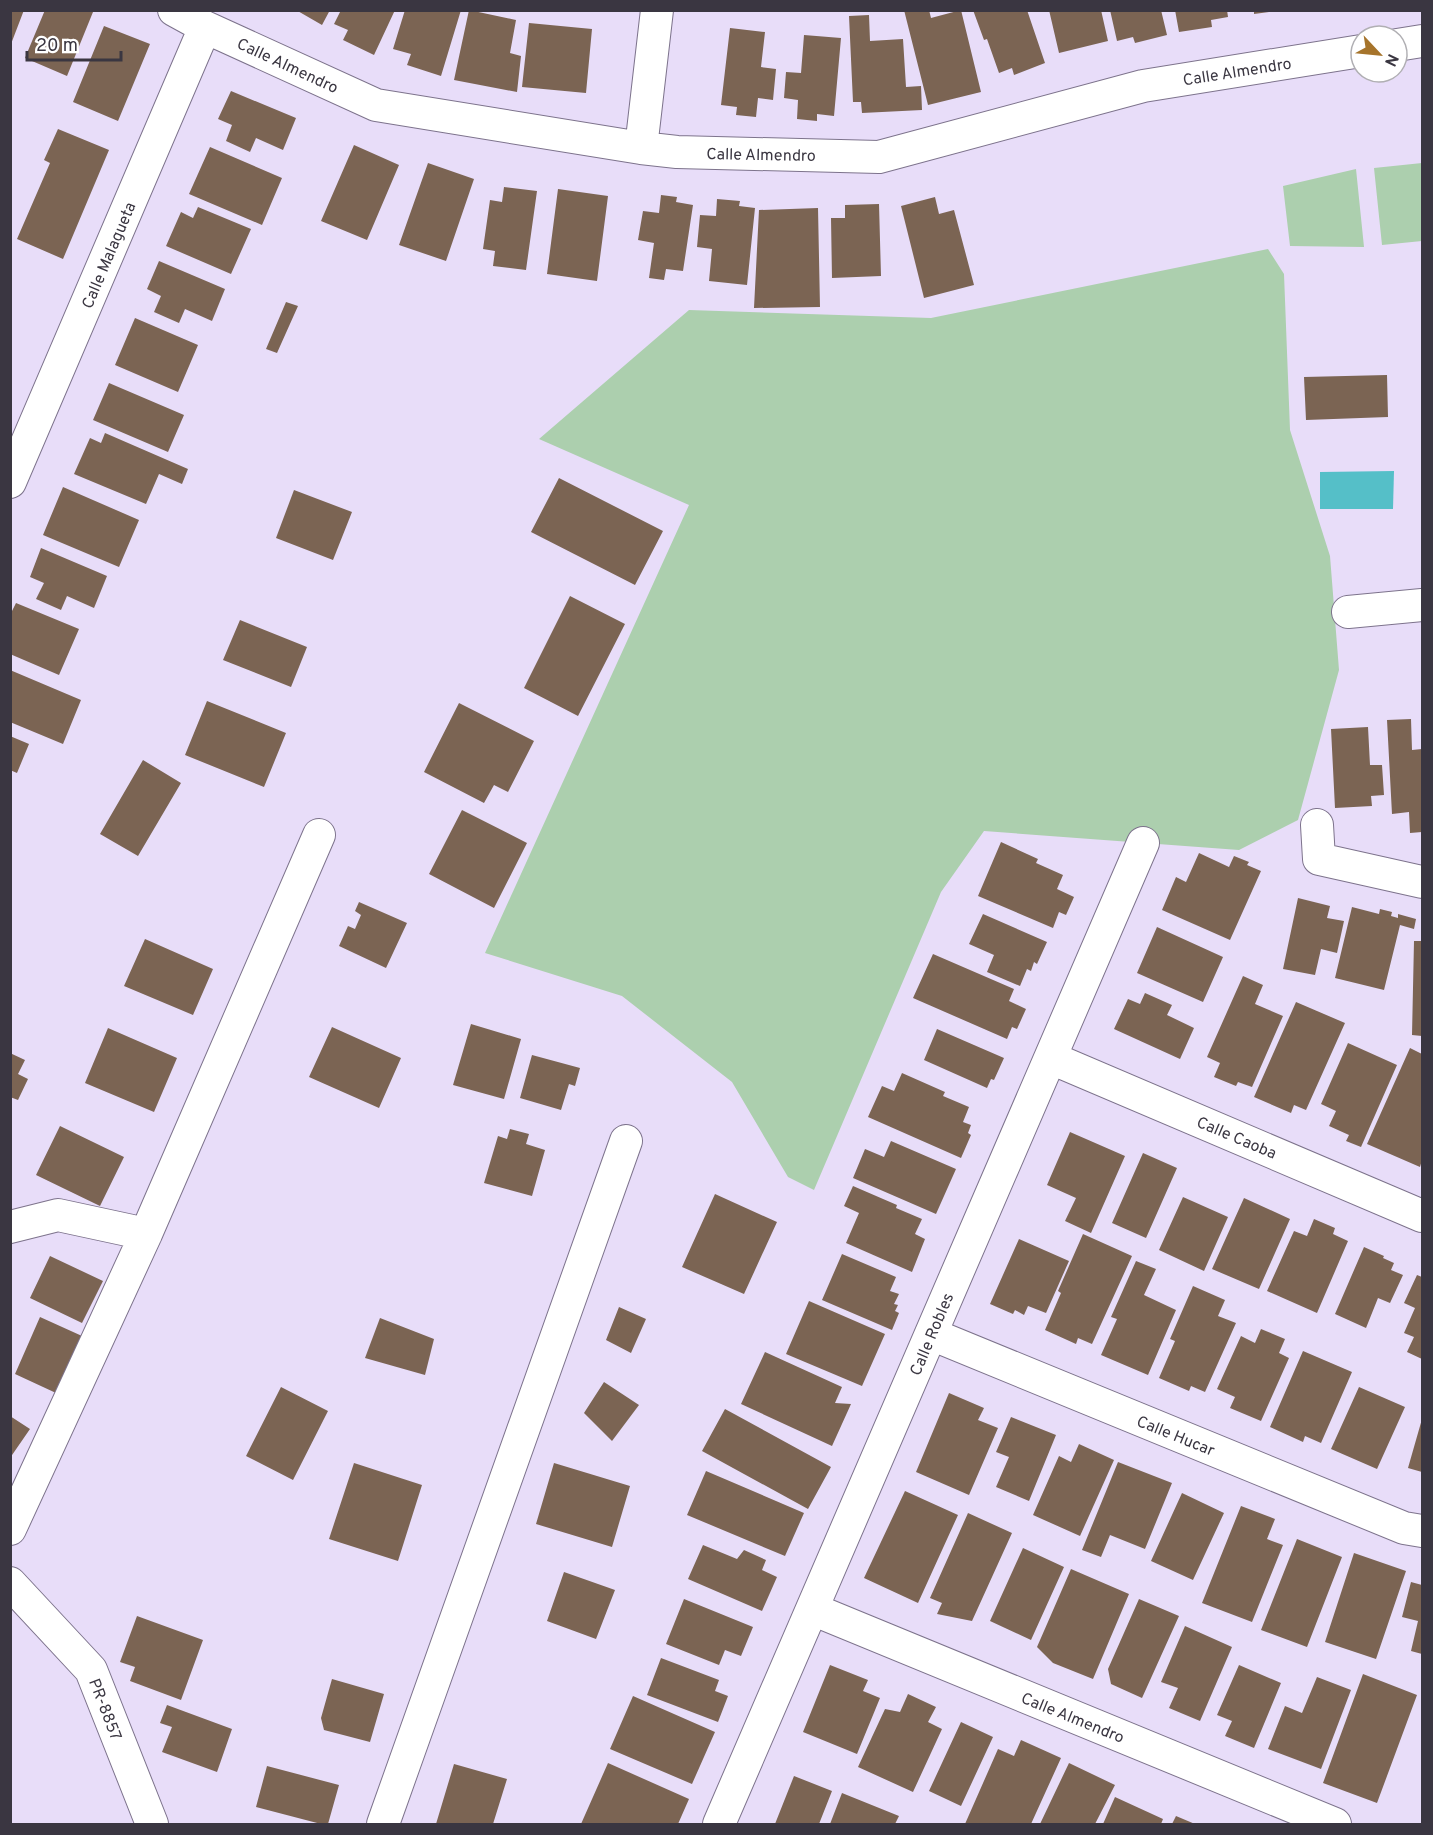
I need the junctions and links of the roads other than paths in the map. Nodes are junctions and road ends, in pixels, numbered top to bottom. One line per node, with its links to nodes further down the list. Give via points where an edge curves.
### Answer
1 (174, 10): 3 (street, Calle Almendro)
2 (657, 10): 5 (street)
3 (206, 27): 5 (street, Calle Almendro, via 376,105); 6 (street, Calle Malagueta)
4 (1349, 53): 5 (street, Calle Almendro, via 1143,86 879,157)
5 (641, 148)
6 (10, 482)
7 (1422, 605): 8 (street)
8 (1348, 612)
9 (1317, 825): 12 (street, via 1319,859)
10 (319, 835): 17 (street)
11 (1143, 843): 13 (street, Calle Robles)
12 (1422, 882)
13 (1051, 1058): 15 (street, Calle Caoba); 18 (street, Calle Robles)
14 (626, 1141): 24 (street)
15 (1422, 1216)
16 (10, 1227): 17 (street, via 58,1215)
17 (146, 1234): 19 (street)
18 (931, 1334): 20 (street, Calle Hucar, via 1404,1528); 22 (street, Calle Robles)
19 (10, 1529)
20 (1422, 1532)
21 (10, 1583): 23 (street, PR-8857, via 91,1670)
22 (812, 1609): 25 (street, Calle Robles); 26 (street, Calle Almendro)
23 (152, 1824)
24 (383, 1824)
25 (719, 1824)
26 (1335, 1824)

